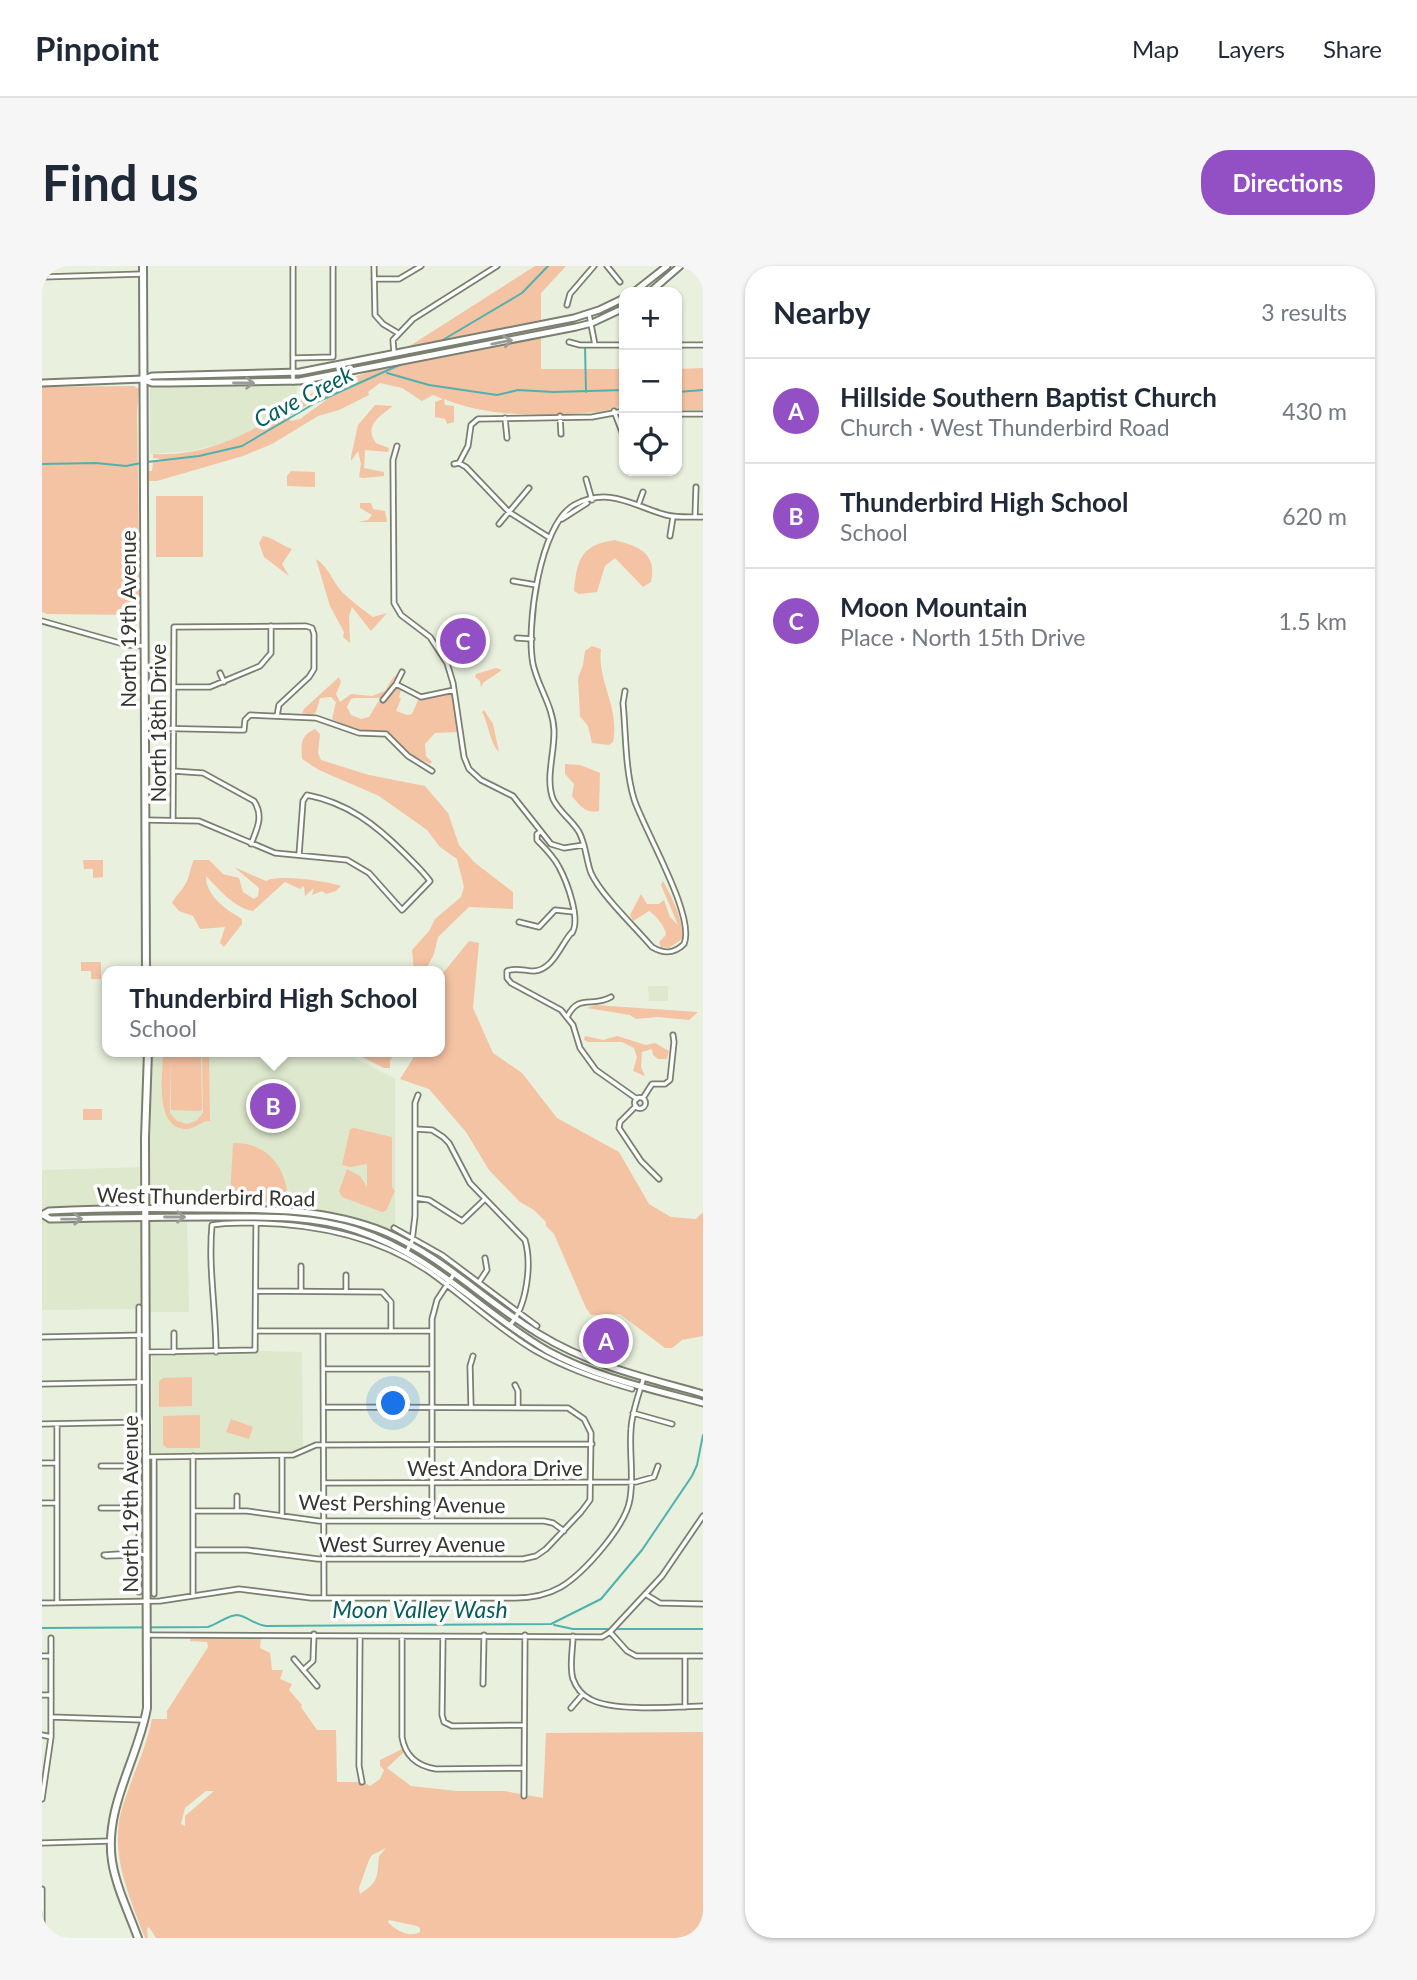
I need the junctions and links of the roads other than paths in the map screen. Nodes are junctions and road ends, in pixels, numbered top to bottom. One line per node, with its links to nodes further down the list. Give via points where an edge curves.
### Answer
1 (143, 266): 11 (main road, North 19th Avenue)
2 (293, 266): 29 (street)
3 (333, 266): 29 (street, via 333,357)
4 (374, 266): 13 (street)
5 (421, 266): 13 (street, via 399,279)
6 (497, 266): 22 (street)
7 (594, 266): 18 (street, via 570,294)
8 (607, 266): 14 (street)
9 (667, 266): 15 (main road)
10 (680, 266): 16 (main road)
11 (143, 274): 12 (street); 32 (main road, North 19th Avenue)
12 (42, 277)
13 (374, 279): 22 (street, via 375,314)
14 (620, 282)
15 (640, 287)
16 (656, 287)
17 (619, 300): 20 (main road)
18 (567, 305)
19 (619, 310): 21 (main road)
20 (589, 314): 21 (street); 28 (main road)
21 (592, 323): 24 (street); 30 (main road, one-way to 21)
22 (398, 333): 28 (street, via 392,342)
23 (569, 342): 24 (street)
24 (595, 345): 25 (street)
25 (619, 345)
26 (682, 345): 27 (street)
27 (703, 345)
28 (394, 353): 30 (main road); 31 (main road)
29 (294, 358): 31 (street)
30 (395, 363): 33 (main road)
31 (293, 372): 32 (main road); 33 (street)
32 (143, 379): 33 (main road, one-way to 33, via 152,383); 34 (main road); 64 (main road, North 19th Avenue)
33 (293, 382)
34 (42, 383)
35 (614, 411): 36 (street); 39 (street); 41 (street)
36 (619, 411)
37 (682, 414): 38 (street)
38 (703, 414)
39 (560, 416): 40 (street); 42 (street)
40 (505, 418): 43 (street); 51 (street, via 475,420 466,450 456,463 470,470)
41 (619, 424)
42 (561, 434)
43 (506, 438)
44 (397, 446): 70 (street, via 393,460 394,603 398,612 435,643 447,663)
45 (586, 478): 49 (street)
46 (696, 487): 53 (street)
47 (529, 488): 51 (street)
48 (643, 492): 50 (street)
49 (592, 500): 50 (street, via 612,497); 57 (street, via 564,514)
50 (639, 504): 52 (street)
51 (509, 512): 55 (street); 57 (street)
52 (674, 516): 53 (street); 56 (street)
53 (695, 517): 54 (street)
54 (703, 517)
55 (499, 524)
56 (670, 536)
57 (550, 538): 59 (street)
58 (513, 581): 59 (street)
59 (536, 585): 63 (street)
60 (42, 621): 64 (street)
61 (271, 626): 67 (street, via 269,657); 69 (street, North 18th Drive, via 174,627); 73 (street, via 312,628 314,634 313,673 279,705)
62 (517, 638): 63 (street)
63 (532, 639): 86 (street, via 535,672 553,720 552,796)
64 (145, 646): 74 (main road, North 19th Avenue)
65 (220, 673): 67 (street)
66 (402, 673): 68 (street)
67 (224, 682): 69 (street, via 206,688)
68 (396, 684): 70 (street, via 421,697); 72 (street)
69 (173, 687): 75 (street, North 18th Drive)
70 (454, 690): 84 (street, via 468,767 481,780 513,796)
71 (625, 691): 86 (street, via 632,793 687,930 686,940 676,950 659,951 627,918 596,881)
72 (383, 700)
73 (277, 716): 75 (street, via 247,716 244,730); 77 (street, via 322,719 359,733 386,734)
74 (146, 728): 75 (street); 82 (main road, North 19th Avenue)
75 (173, 728): 76 (street, North 18th Drive)
76 (173, 771): 79 (street, via 199,772); 83 (street, North 18th Drive)
77 (432, 771)
78 (220, 774): 79 (street)
79 (216, 780): 81 (street)
80 (259, 796): 81 (street)
81 (254, 802): 85 (street, via 259,825)
82 (145, 820): 83 (street); 90 (main road, North 19th Avenue)
83 (173, 820): 85 (street, via 200,821)
84 (540, 832): 86 (street, via 560,848); 88 (street, via 537,840 559,867)
85 (251, 844): 87 (street)
86 (584, 845)
87 (299, 855): 87 (street, via 354,863 377,881 402,911 430,881 364,818 307,795)
88 (575, 912): 89 (street, via 555,910 539,927); 92 (street, via 576,926 545,968 511,969 506,975 511,983)
89 (519, 922)
90 (146, 966)
91 (611, 997): 92 (street, via 579,1002)
92 (567, 1017): 97 (street, via 582,1052 596,1070)
93 (673, 1035): 96 (street, via 670,1080 652,1084)
94 (145, 1057): 103 (main road, North 19th Avenue)
95 (418, 1095): 99 (street)
96 (643, 1098): 97 (street); 98 (street, via 644,1107)
97 (637, 1099): 98 (street)
98 (636, 1106): 100 (street, via 619,1128)
99 (415, 1129): 101 (street); 102 (street, via 432,1130 449,1143 470,1183)
100 (659, 1179)
101 (415, 1198): 102 (street, via 429,1200 461,1221); 111 (street)
102 (485, 1199): 123 (street, via 527,1245 526,1290)
103 (146, 1208): 104 (main road, West Thunderbird Road); 106 (main road, West Thunderbird Road, via 49,1211); 107 (main road, North 19th Avenue)
104 (213, 1209): 105 (main road, West Thunderbird Road); 108 (main road)
105 (256, 1209): 109 (street); 112 (main road, West Thunderbird Road, via 337,1217 376,1229)
106 (42, 1215): 107 (main road, West Thunderbird Road, one-way to 107, via 50,1219)
107 (146, 1217): 108 (main road, West Thunderbird Road, one-way to 108); 132 (main road, North 19th Avenue)
108 (212, 1217): 109 (main road, West Thunderbird Road)
109 (256, 1220): 112 (main road, West Thunderbird Road, via 299,1219 335,1225); 117 (street, West Thunderbird Road, via 359,1238); 120 (street); 137 (street, West Thunderbird Road, via 212,1225)
110 (394, 1228): 111 (street, West Thunderbird Road)
111 (412, 1237): 112 (street); 118 (street, West Thunderbird Road)
112 (408, 1248): 115 (main road, West Thunderbird Road); 117 (main road, West Thunderbird Road)
113 (485, 1258): 118 (street, via 487,1270)
114 (301, 1266): 121 (street)
115 (455, 1272): 117 (street); 123 (main road, West Thunderbird Road)
116 (346, 1275): 119 (street)
117 (448, 1282): 124 (main road, West Thunderbird Road); 129 (street, via 435,1305); 134 (street, West Thunderbird Road)
118 (479, 1282): 123 (street, West Thunderbird Road)
119 (346, 1290): 121 (street); 128 (street, via 386,1294 391,1302)
120 (256, 1291): 121 (street); 126 (street)
121 (301, 1291)
122 (139, 1307): 132 (street, North 19th Avenue)
123 (517, 1316): 124 (street); 125 (street, West Thunderbird Road); 131 (main road, West Thunderbird Road)
124 (510, 1325): 134 (main road, West Thunderbird Road)
125 (537, 1326)
126 (256, 1331): 127 (street); 137 (street, via 253,1351)
127 (324, 1331): 128 (street); 139 (street)
128 (391, 1331): 129 (street)
129 (431, 1331): 140 (street)
130 (174, 1333): 136 (street)
131 (538, 1334): 134 (main road); 141 (main road, West Thunderbird Road, via 589,1359)
132 (142, 1335): 133 (street); 135 (main road, North 19th Avenue); 142 (street, North 19th Avenue)
133 (42, 1337)
134 (532, 1345): 143 (main road, West Thunderbird Road)
135 (146, 1352): 136 (street); 142 (main road, North 19th Avenue)
136 (174, 1352): 137 (street)
137 (216, 1352)
138 (473, 1356): 151 (street)
139 (324, 1369): 140 (street); 153 (street)
140 (431, 1369): 150 (street)
141 (644, 1377): 146 (street); 148 (main road, West Thunderbird Road)
142 (142, 1382): 144 (street); 155 (street, North 19th Avenue); 156 (main road, North 19th Avenue)
143 (623, 1383): 146 (main road, West Thunderbird Road); 147 (street, West Thunderbird Road)
144 (42, 1384)
145 (515, 1385): 152 (street)
146 (641, 1386): 149 (main road, West Thunderbird Road); 154 (street)
147 (632, 1390)
148 (702, 1393): 149 (main road)
149 (701, 1403)
150 (431, 1406): 151 (street); 153 (street); 160 (street)
151 (471, 1406): 152 (street)
152 (518, 1406): 161 (street, via 562,1406 577,1412 588,1424)
153 (324, 1407): 162 (street)
154 (633, 1413): 159 (street); 172 (street)
155 (139, 1416)
156 (143, 1422): 158 (street); 165 (main road, North 19th Avenue); 169 (street, North 19th Avenue)
157 (42, 1424): 158 (street)
158 (57, 1424): 166 (street)
159 (672, 1424)
160 (431, 1444): 161 (street); 162 (street); 174 (street)
161 (592, 1444): 171 (street)
162 (324, 1445): 164 (street); 173 (street)
163 (193, 1456): 164 (street); 165 (street); 180 (street)
164 (282, 1456): 182 (street)
165 (150, 1457): 188 (main road, North 19th Avenue)
166 (57, 1463): 167 (street); 177 (street)
167 (42, 1464)
168 (102, 1465): 169 (street)
169 (139, 1466): 179 (street, North 19th Avenue)
170 (658, 1466): 172 (street, West Andora Drive, via 654,1477)
171 (592, 1482): 172 (street, West Andora Drive); 174 (street, West Andora Drive); 186 (street, West Surrey Avenue, via 588,1504)
172 (631, 1482): 194 (street, via 628,1507 617,1530 570,1581 548,1593 515,1598)
173 (324, 1483): 174 (street, West Andora Drive); 184 (street)
174 (431, 1483): 185 (street)
175 (237, 1496): 181 (street)
176 (42, 1503): 177 (street)
177 (57, 1503): 196 (street)
178 (101, 1508): 179 (street)
179 (139, 1508): 188 (street, North 19th Avenue)
180 (193, 1511): 181 (street, West Pershing Avenue); 187 (street)
181 (237, 1511): 182 (street, West Pershing Avenue)
182 (282, 1516): 184 (street, West Pershing Avenue)
183 (703, 1516): 192 (street)
184 (324, 1521): 185 (street, West Pershing Avenue); 189 (street)
185 (432, 1521): 186 (street, West Pershing Avenue, via 544,1521)
186 (564, 1531): 189 (street, West Surrey Avenue, via 540,1554 523,1559)
187 (193, 1550): 189 (street, West Surrey Avenue, via 247,1550); 193 (street)
188 (147, 1555): 188 (street, via 134,1553 104,1555 110,1557); 190 (street, North 19th Avenue); 191 (street, North 19th Avenue); 195 (main road, North 19th Avenue)
189 (324, 1559): 194 (street)
190 (139, 1592)
191 (154, 1594)
192 (645, 1594): 198 (street, via 660,1603); 200 (street)
193 (193, 1596): 194 (street, via 243,1589); 195 (street)
194 (324, 1598)
195 (146, 1601): 196 (street); 199 (main road, North 19th Avenue)
196 (57, 1602): 197 (street)
197 (42, 1603)
198 (703, 1604)
199 (146, 1629): 201 (street); 224 (main road, North 19th Avenue)
200 (610, 1632): 207 (street, via 599,1637); 211 (street, via 636,1656)
201 (314, 1634): 204 (street); 214 (street, via 313,1661)
202 (484, 1635): 203 (street); 206 (street); 215 (street)
203 (525, 1635): 207 (street); 225 (street)
204 (360, 1636): 205 (street); 230 (street)
205 (402, 1636): 206 (street); 228 (street, via 402,1737 412,1759 436,1769)
206 (443, 1636): 225 (street, via 444,1722 452,1726)
207 (573, 1636): 217 (street, via 572,1674)
208 (51, 1638): 210 (street)
209 (42, 1656): 210 (street)
210 (51, 1656): 219 (street)
211 (685, 1656): 212 (street); 221 (street)
212 (703, 1656)
213 (294, 1660): 214 (street)
214 (303, 1670): 216 (street)
215 (483, 1684)
216 (317, 1686)
217 (583, 1694): 221 (street, via 601,1703); 222 (street)
218 (42, 1695): 219 (street)
219 (51, 1695): 223 (street)
220 (703, 1706): 221 (street)
221 (685, 1707)
222 (571, 1708)
223 (51, 1717): 224 (street); 227 (street)
224 (145, 1720): 233 (main road, North 19th Avenue, via 115,1808)
225 (524, 1725): 228 (street)
226 (42, 1735): 227 (street)
227 (51, 1737): 229 (street)
228 (524, 1768): 231 (street)
229 (44, 1774): 232 (street)
230 (362, 1782)
231 (524, 1796)
232 (42, 1799)
233 (111, 1842): 234 (street); 238 (main road, North 19th Avenue, via 113,1870)
234 (42, 1843)
235 (42, 1890): 236 (street)
236 (43, 1911): 237 (street)
237 (42, 1932)
238 (138, 1938)

